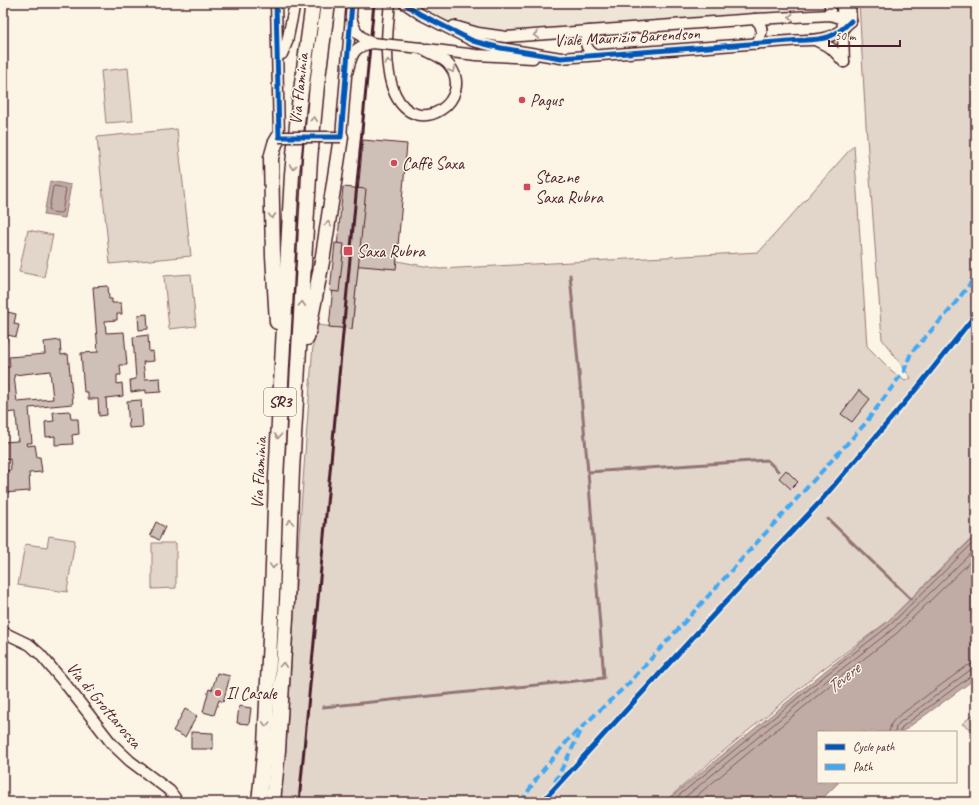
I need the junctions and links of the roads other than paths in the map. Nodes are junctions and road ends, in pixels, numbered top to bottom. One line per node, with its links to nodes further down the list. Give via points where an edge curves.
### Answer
1 (276, 3): 23 (street)
2 (295, 3): 23 (street, via 287,42 282,54)
3 (313, 3): 28 (highway, Via Flaminia / SR3, one-way to 28, via 292,174)
4 (328, 3): 29 (highway, Via Flaminia / SR3, one-way to 4, via 310,159)
5 (352, 3): 12 (street)
6 (390, 3): 21 (street, one-way to 6, via 448,63 455,82 453,96 443,109 436,114 424,116 406,108 392,85 387,58)
7 (404, 3): 13 (street, Viale Maurizio Barendson)
8 (830, 3): 11 (street)
9 (842, 3): 15 (street)
10 (850, 3): 15 (street)
11 (830, 15): 14 (street, Viale Maurizio Barendson, one-way to 14); 15 (street, Viale Maurizio Barendson)
12 (351, 17): 19 (street, bridge, via 356,33); 25 (street, bridge)
13 (432, 19): 16 (street, Viale Maurizio Barendson, one-way to 13, via 496,37); 24 (street, Viale Maurizio Barendson, via 481,44)
14 (755, 19): 16 (street, Viale Maurizio Barendson); 20 (street, via 762,29)
15 (847, 20): 17 (street)
16 (590, 31): 22 (street, via 586,37 586,45 589,52)
17 (842, 32): 18 (street, Viale Maurizio Barendson); 18 (street, via 844,62 831,48)
18 (815, 40): 20 (street, Viale Maurizio Barendson)
19 (372, 43): 21 (street, bridge); 25 (street, bridge, via 356,50)
20 (756, 44): 22 (street, Viale Maurizio Barendson)
21 (421, 48): 24 (street, via 491,56)
22 (595, 55): 24 (street, Viale Maurizio Barendson)
23 (278, 56): 26 (street)
24 (561, 58)
25 (347, 73): 27 (street)
26 (279, 137): 27 (street, bridge); 28 (highway, one-way to 28, via 273,152 271,170 273,256)
27 (341, 137): 29 (highway, one-way to 27, via 322,262)
28 (282, 371): 32 (highway, Via Flaminia / SR3, one-way to 32, via 265,746)
29 (298, 385): 33 (highway, Via Flaminia / SR3, one-way to 29)
30 (3, 632): 31 (street, Via di Grottarossa, via 30,645 40,654 112,744 170,791)
31 (178, 802)
32 (259, 802)
33 (273, 802)

